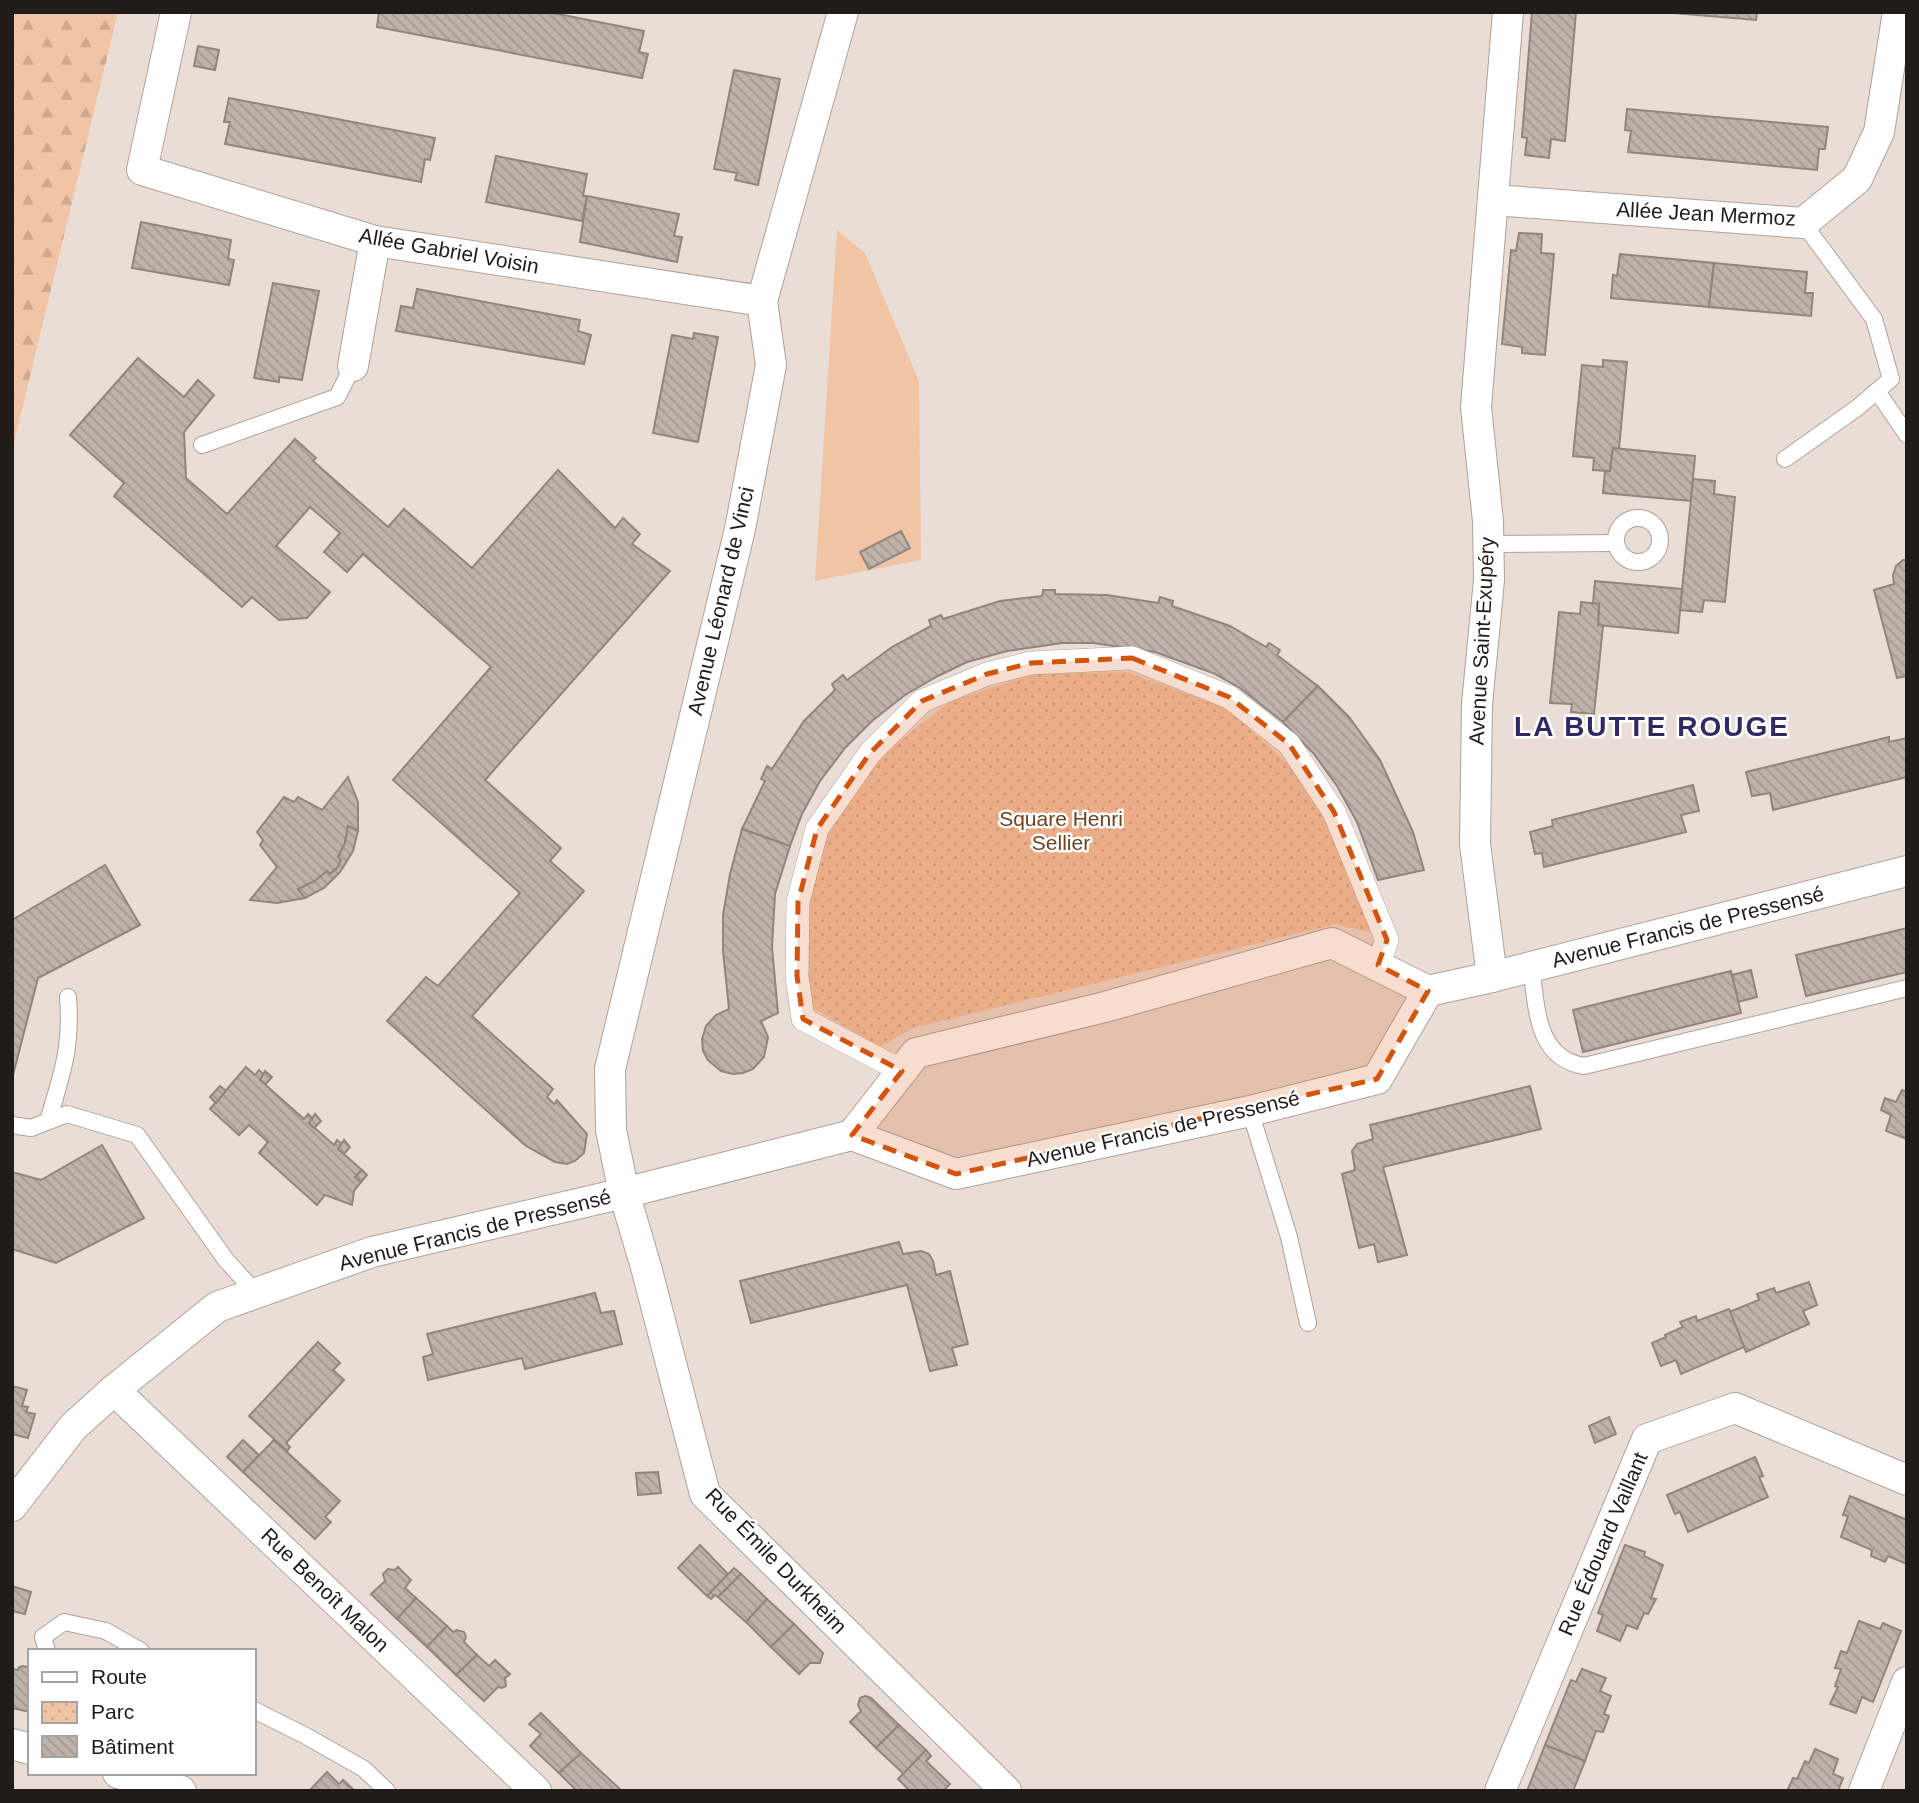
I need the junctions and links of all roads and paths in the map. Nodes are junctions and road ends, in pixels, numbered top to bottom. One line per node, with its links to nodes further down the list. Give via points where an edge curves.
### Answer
1 (176, 12): 7 (street, Allée Gabriel Voisin, via 142,170)
2 (843, 12): 8 (street, Avenue Léonard de Vinci)
3 (1508, 12): 5 (street, Avenue Saint-Exupéry)
4 (1898, 12): 6 (street, Allée Jean Mermoz, via 1879,132 1857,179)
5 (1494, 200): 6 (street, Allée Jean Mermoz); 15 (street, Avenue Saint-Exupéry, via 1476,407)
6 (1803, 223): 10 (lane, via 1874,319 1891,379)
7 (375, 241): 8 (street, Allée Gabriel Voisin); 9 (street)
8 (762, 301): 28 (street, Avenue Léonard de Vinci, via 771,365 740,529 610,1069 611,1130)
9 (353, 366): 12 (lane, via 337,397)
10 (1877, 391): 11 (lane); 13 (lane)
11 (1907, 435)
12 (202, 445)
13 (1785, 459)
14 (1615, 543): 15 (lane)
15 (1489, 544): 19 (street, Avenue Saint-Exupéry, via 1477,704 1475,844)
16 (1907, 871): 18 (street, Avenue Francis de Pressensé)
17 (1378, 965): 21 (street); 23 (street, via 1332,943 1105,1007 916,1053); 23 (street, via 1387,940 1334,812 1289,744 1229,697 1132,658 1031,663 987,674 922,701 870,752 817,829 798,902 797,976 803,1019)
18 (1531, 967): 19 (street, Avenue Francis de Pressensé); 20 (lane, via 1542,1033 1562,1059 1584,1066)
19 (1492, 977): 21 (street, Avenue Francis de Pressensé)
20 (1907, 988)
21 (1428, 991): 24 (street, Avenue Francis de Pressensé, via 1377,1079)
22 (68, 997): 25 (lane, via 67,1057)
23 (902, 1071): 27 (street)
24 (1250, 1111): 27 (street, Avenue Francis de Pressensé, via 956,1174); 30 (lane, via 1289,1237)
25 (48, 1121): 26 (lane, via 31,1128); 29 (lane, via 67,1114 137,1135 226,1260)
26 (12, 1125)
27 (852, 1135): 28 (street, Avenue Francis de Pressensé)
28 (624, 1193): 29 (street, Avenue Francis de Pressensé, via 372,1252); 42 (street, Rue Émile Durkheim, via 705,1494)
29 (256, 1293): 31 (street, Avenue Francis de Pressensé, via 217,1307)
30 (1308, 1323)
31 (114, 1390): 33 (street, Avenue Francis de Pressensé, via 73,1427); 41 (street, Rue Benoît Malon)
32 (1907, 1480): 43 (street, Rue Édouard Vaillant, via 1735,1408 1647,1439)
33 (12, 1506)
34 (46, 1649): 35 (lane, via 43,1637 64,1622 106,1631)
35 (138, 1649)
36 (1907, 1682): 44 (street)
37 (256, 1711): 40 (lane, via 364,1769)
38 (125, 1775): 39 (street)
39 (181, 1791)
40 (387, 1791)
41 (536, 1791)
42 (1006, 1791)
43 (1500, 1791)
44 (1864, 1791)

